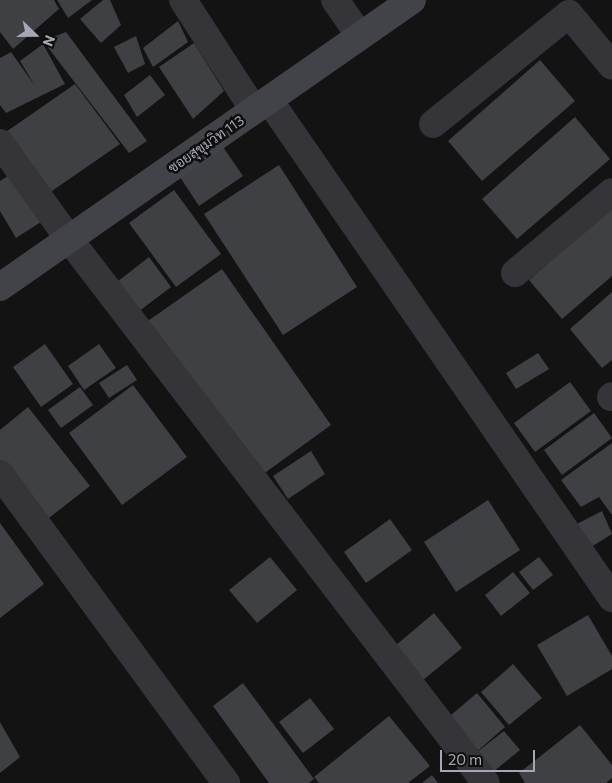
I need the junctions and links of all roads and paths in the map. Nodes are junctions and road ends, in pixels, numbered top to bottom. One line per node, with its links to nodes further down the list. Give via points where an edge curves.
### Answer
1 (183, 0): 6 (street)
2 (335, 0): 4 (street)
3 (412, 0): 4 (main road, ซอยสุขุมวิท 113)
4 (360, 36): 6 (main road, ซอยสุขุมวิท 113)
5 (612, 66): 7 (street, via 569,14)
6 (262, 105): 10 (main road, ซอยสุขุมวิท 113); 14 (street)
7 (433, 124)
8 (0, 143): 10 (street)
9 (612, 192): 11 (street)
10 (69, 239): 12 (main road, ซอยสุขุมวิท 113); 16 (street)
11 (515, 273)
12 (0, 287)
13 (0, 474): 15 (street)
14 (612, 598)
15 (226, 783)
16 (486, 783)

